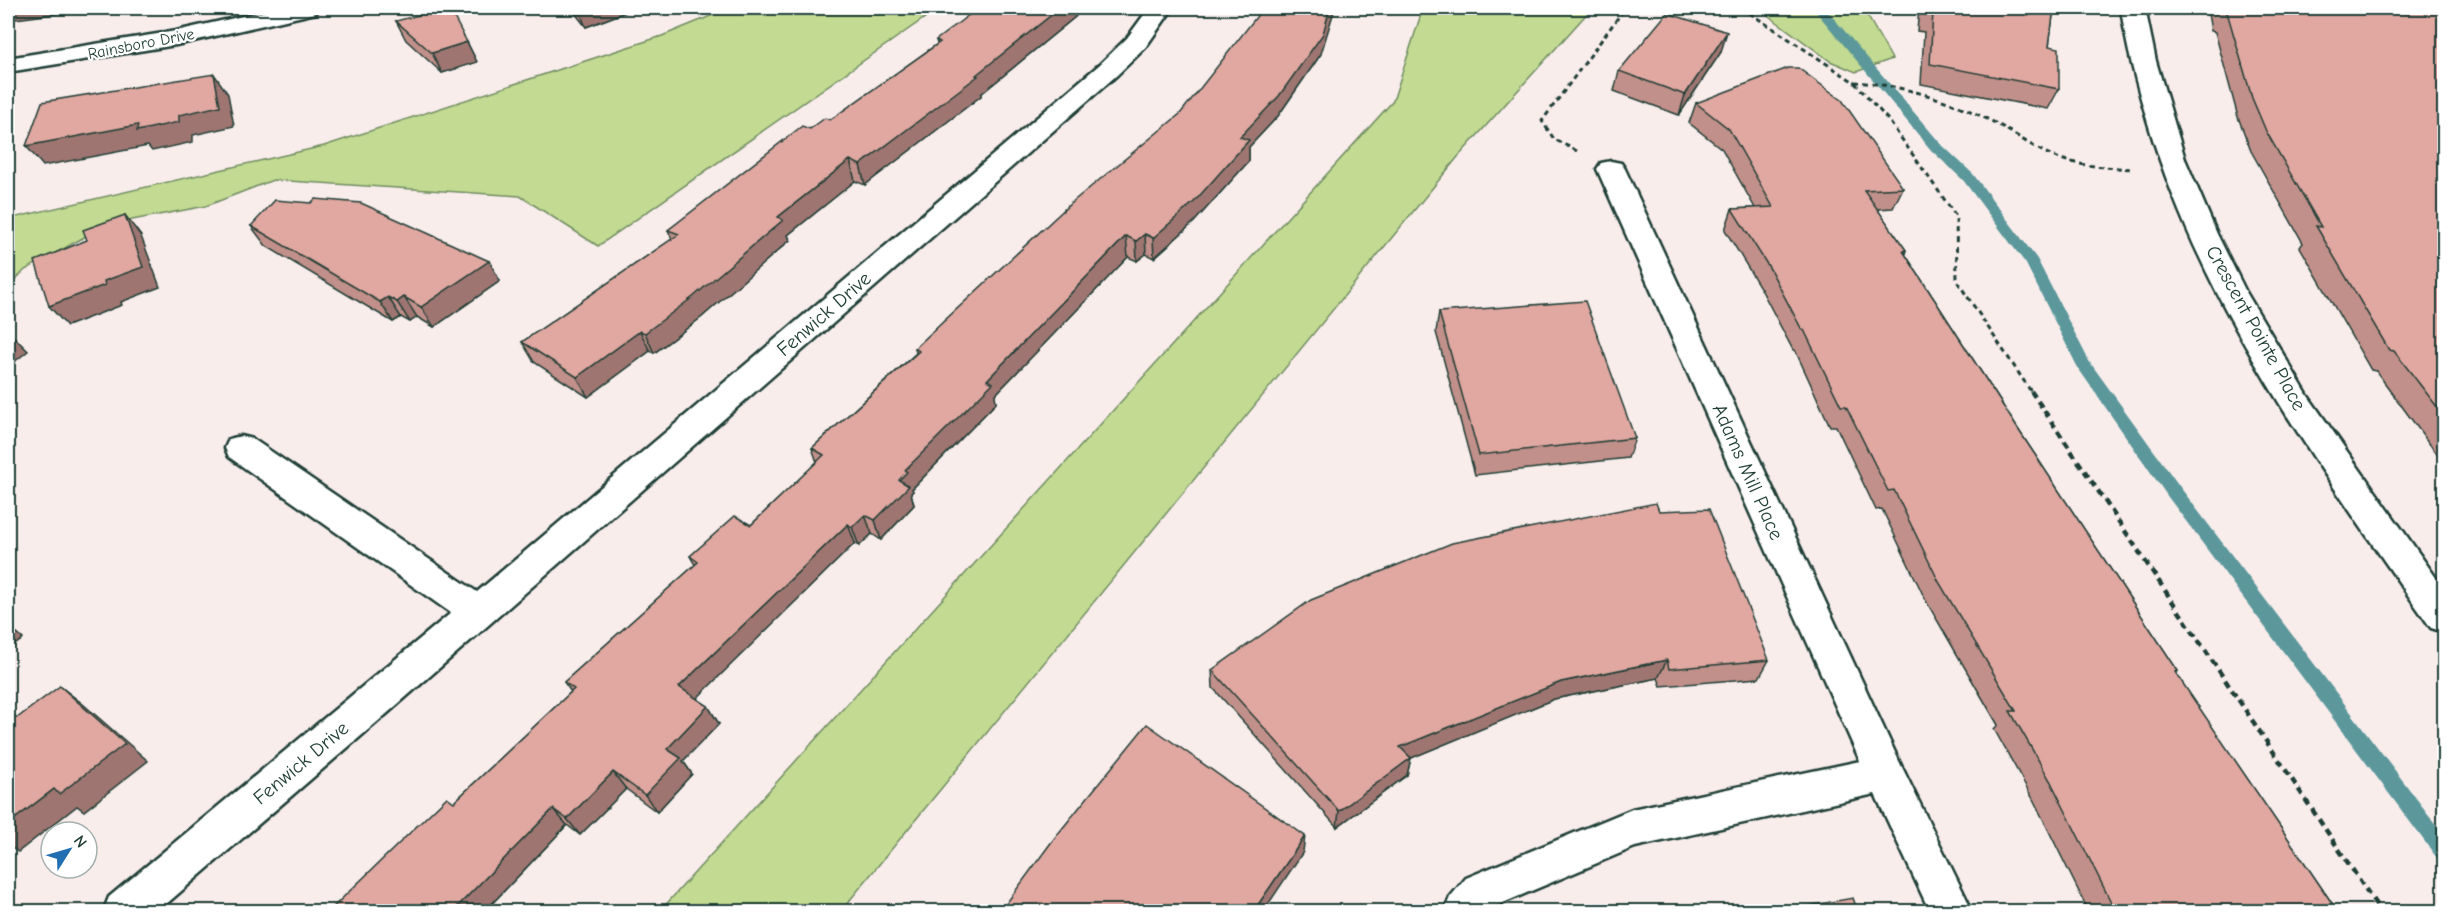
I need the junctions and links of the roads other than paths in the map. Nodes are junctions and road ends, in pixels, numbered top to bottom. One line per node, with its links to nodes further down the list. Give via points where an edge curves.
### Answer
1 (308, 8): 4 (street, Rainsboro Drive, via 176,38)
2 (1161, 8): 7 (street, Fenwick Drive, via 1136,43 1108,70)
3 (2133, 8): 8 (street, Crescent Pointe Place, via 2136,41 2177,174 2224,276 2286,389)
4 (8, 65)
5 (1611, 169): 9 (street, Adams Mill Place)
6 (241, 448): 7 (street)
7 (478, 612): 10 (street, Fenwick Drive)
8 (2445, 617)
9 (1886, 774): 11 (street, via 1632,828 1481,892); 12 (street, Adams Mill Place)
10 (124, 912)
11 (1465, 912)
12 (1952, 912)

